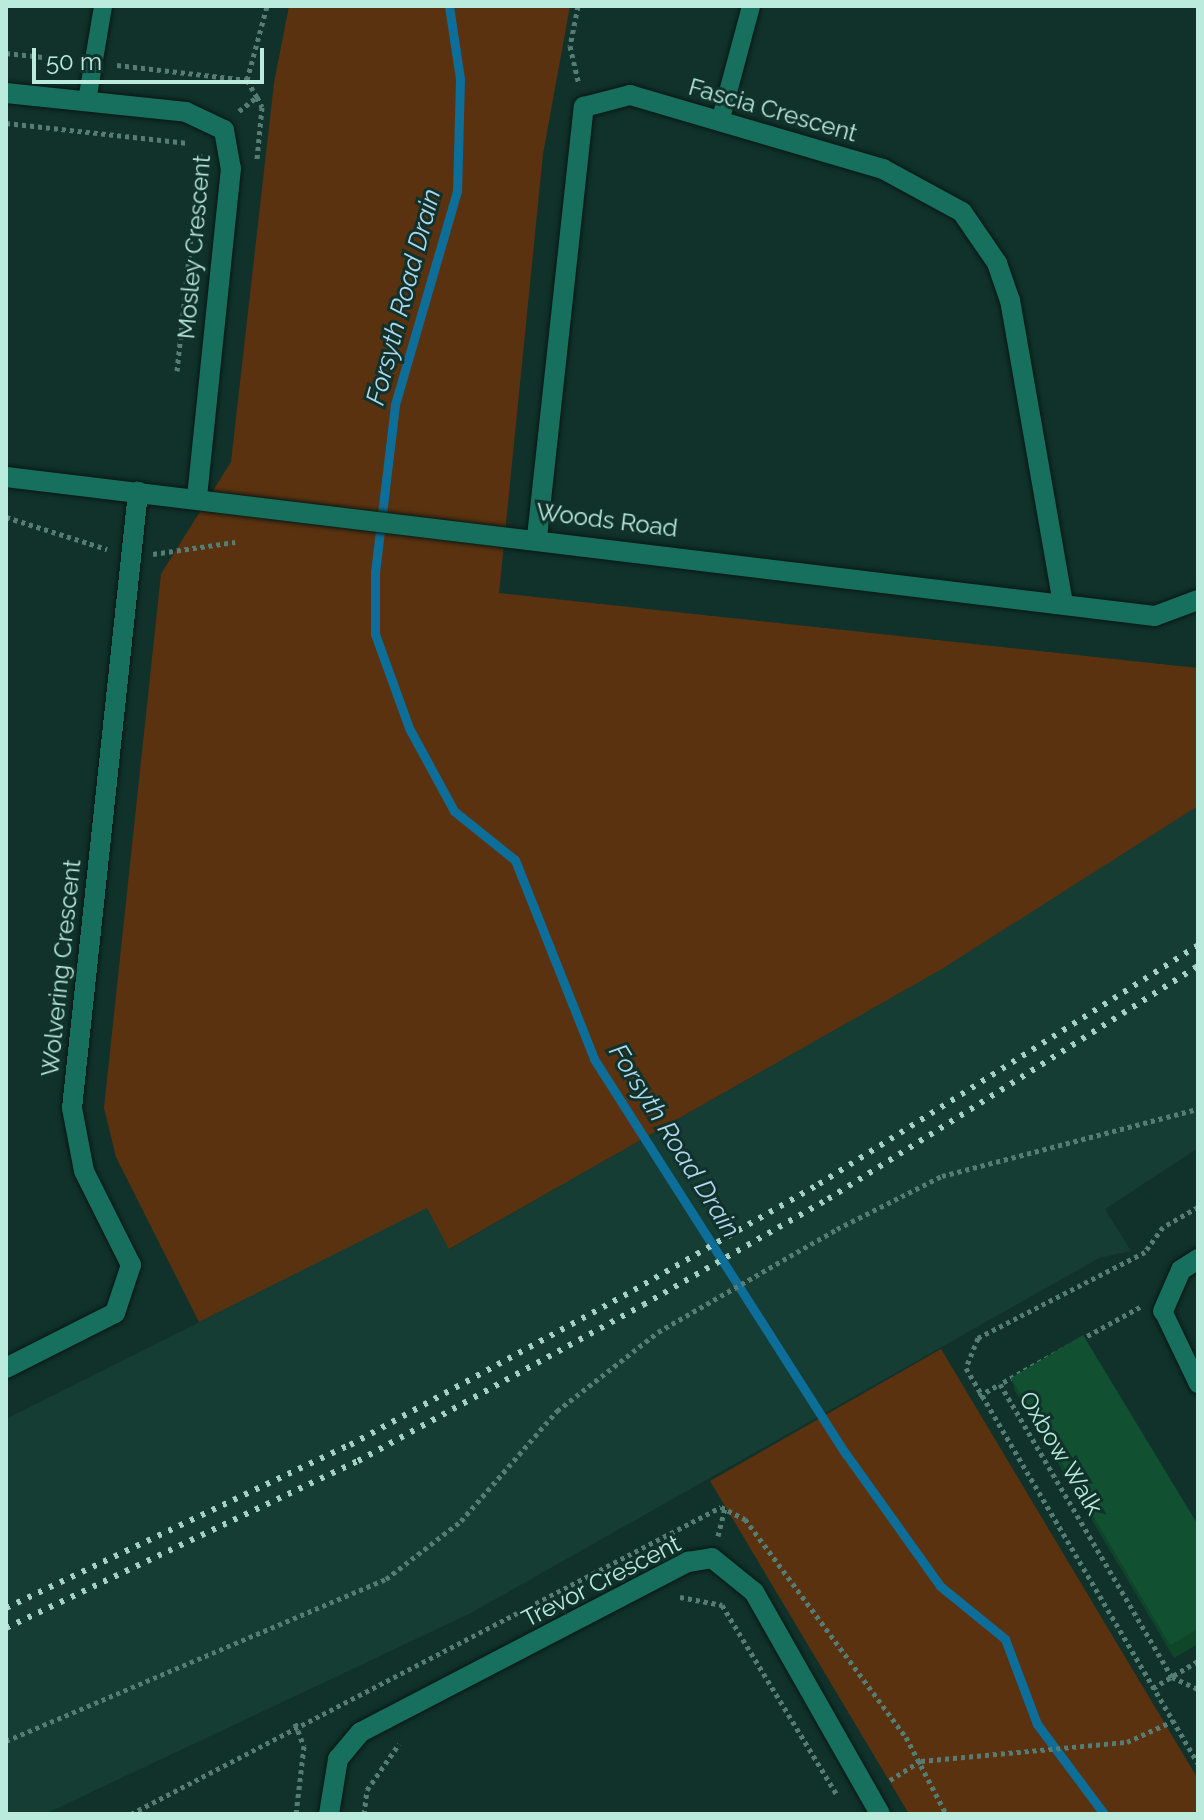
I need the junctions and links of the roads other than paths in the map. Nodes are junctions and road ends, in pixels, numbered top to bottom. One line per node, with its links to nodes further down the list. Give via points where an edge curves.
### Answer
1 (103, 6): 4 (lane)
2 (751, 6): 5 (lane)
3 (6, 93): 4 (street, Mosley Crescent)
4 (87, 101): 8 (street, Mosley Crescent, via 186,112 217,124 230,148)
5 (720, 122): 9 (street, Fascia Crescent, via 630,95 584,107); 11 (street, Fascia Crescent, via 883,169 962,212 997,263 1010,300)
6 (6, 477): 7 (street, Woods Road)
7 (138, 492): 8 (street, Woods Road); 14 (street, Wolvering Crescent, via 72,1108 84,1171 131,1265 115,1313)
8 (197, 498): 9 (street, Woods Road)
9 (531, 537): 11 (street, Woods Road)
10 (1198, 600): 11 (street, Woods Road, via 1155,616)
11 (1063, 604)
12 (1198, 1259): 13 (street, via 1181,1270)
13 (1163, 1311): 15 (lane)
14 (6, 1368)
15 (1198, 1384)
16 (329, 1814): 17 (street, Trevor Crescent, via 338,1759 361,1732 688,1562 712,1558 754,1592)
17 (880, 1814)

